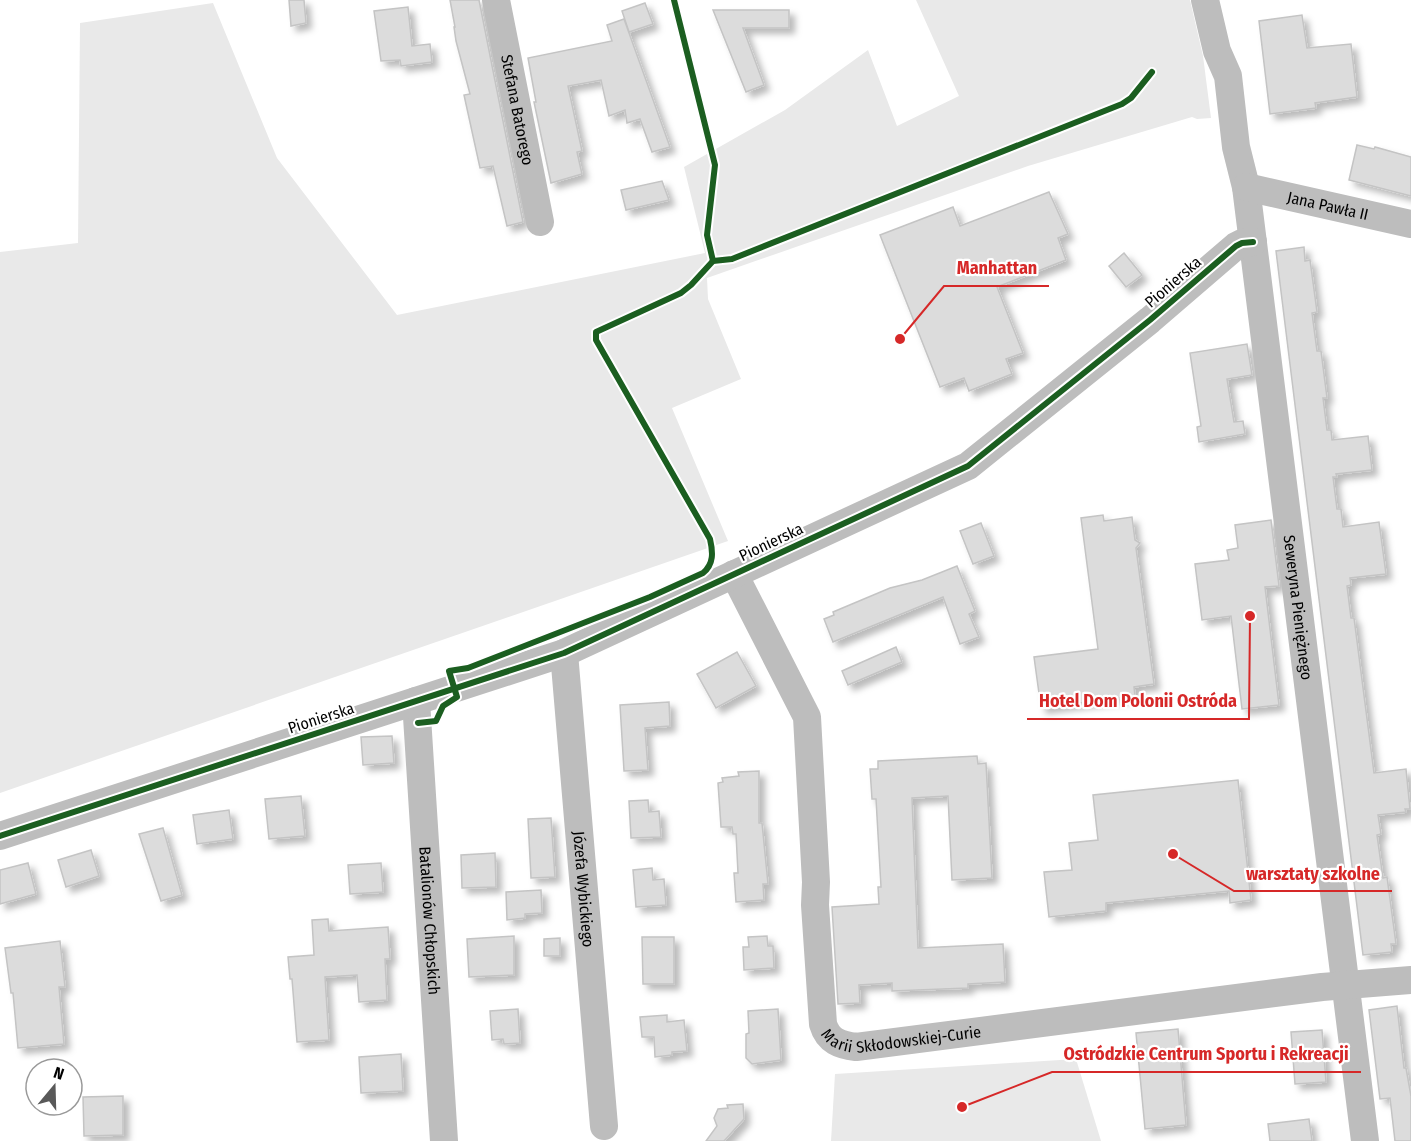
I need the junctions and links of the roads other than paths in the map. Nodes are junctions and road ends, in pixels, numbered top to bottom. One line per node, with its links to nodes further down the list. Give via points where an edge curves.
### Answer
1 (496, 0): 6 (street, Stefana Batorego)
2 (1205, 0): 4 (street, Seweryna Pieniężnego, via 1217,51)
3 (1225, 0): 4 (street, Seweryna Pieniężnego, via 1232,52)
4 (1228, 76): 5 (street, Seweryna Pieniężnego, via 1236,147)
5 (1246, 187): 7 (street, Jana Pawła II); 8 (street, Seweryna Pieniężnego)
6 (540, 222)
7 (1411, 224)
8 (1253, 242): 9 (street, Pionierska, via 1236,246 968,466); 14 (street, Seweryna Pieniężnego)
9 (734, 574): 10 (street, Pionierska); 14 (street, Marii Skłodowskiej-Curie, via 807,717 823,1024 836,1042 856,1047)
10 (564, 653): 11 (street, Pionierska); 15 (street, Józefa Wybickiego)
11 (416, 701): 12 (street, Pionierska); 16 (street, Batalionów Chłopskich)
12 (0, 836)
13 (1411, 980): 14 (street, Marii Skłodowskiej-Curie)
14 (1346, 984): 17 (street, Seweryna Pieniężnego)
15 (604, 1126)
16 (444, 1141)
17 (1365, 1141)

